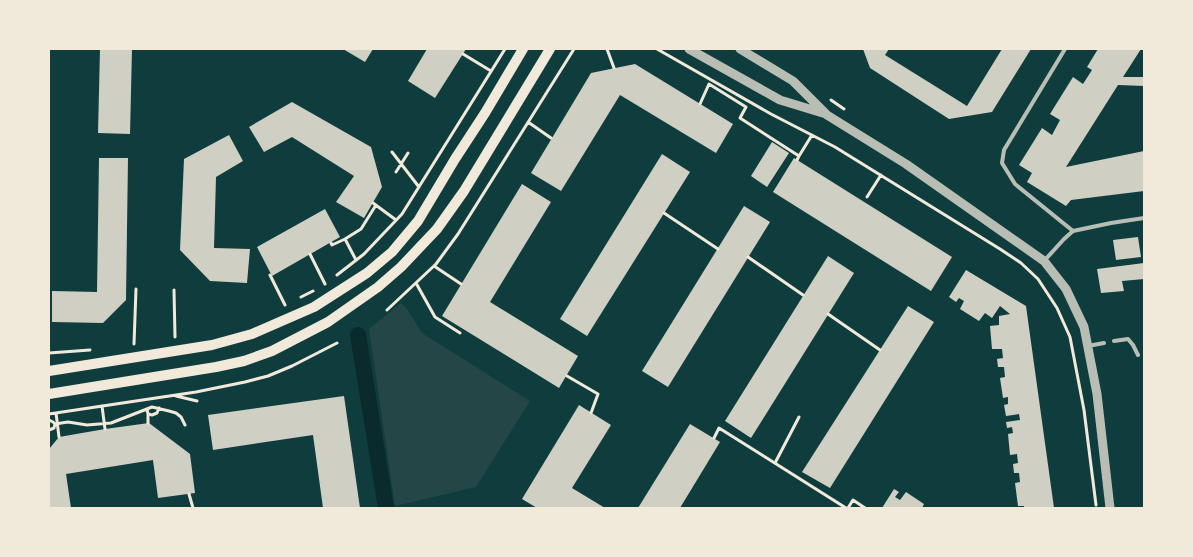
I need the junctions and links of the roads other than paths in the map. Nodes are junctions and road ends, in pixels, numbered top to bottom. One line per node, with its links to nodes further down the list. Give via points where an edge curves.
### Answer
1 (524, 49): 14 (main road, via 418,221 392,252 367,273 314,307 252,334 212,345)
2 (550, 49): 15 (main road, via 437,230 402,267 328,322 272,351 244,361)
3 (689, 49): 6 (street, via 780,100)
4 (740, 49): 6 (street, via 793,81)
5 (1066, 49): 8 (lane, via 1004,150 1002,163 1015,184)
6 (827, 115): 9 (street, via 906,164)
7 (1144, 218): 8 (lane)
8 (1073, 232): 9 (lane)
9 (1044, 261): 12 (street, via 1066,289 1084,327)
10 (1114, 341): 13 (lane, via 1128,339)
11 (1104, 343): 12 (lane)
12 (1088, 346): 16 (street)
13 (1138, 355)
14 (49, 371)
15 (49, 394)
16 (1110, 508)

